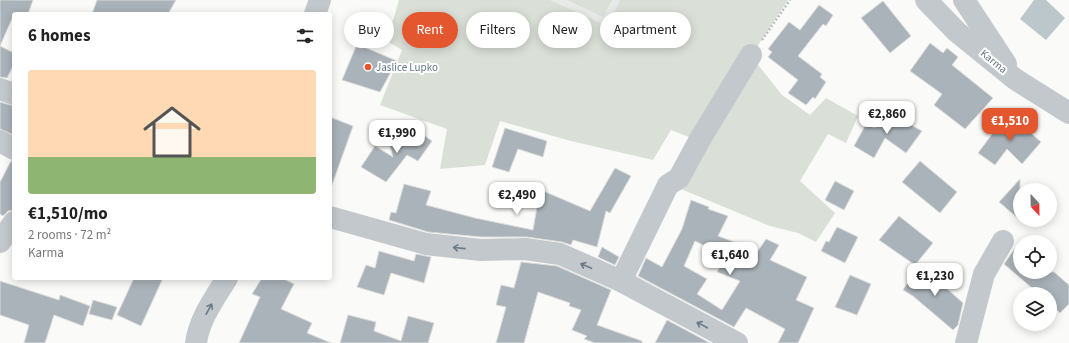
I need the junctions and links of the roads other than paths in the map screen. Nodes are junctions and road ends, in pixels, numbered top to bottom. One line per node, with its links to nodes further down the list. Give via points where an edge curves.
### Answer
1 (320, 0): 4 (street)
2 (926, 0): 6 (street, Karma, via 957,32)
3 (964, 0): 6 (street)
4 (316, 12)
5 (751, 55): 17 (street, via 679,178 668,185)
6 (1015, 78): 9 (street, Karma)
7 (0, 89): 8 (street)
8 (12, 93)
9 (1069, 113)
10 (0, 141): 11 (street)
11 (12, 148)
12 (332, 217): 17 (street, one-way to 12, via 560,254 525,249 481,250 426,244)
13 (12, 225): 15 (street)
14 (1003, 241): 20 (street, via 984,274)
15 (0, 242)
16 (226, 280): 18 (street, one-way to 16, via 207,312)
17 (621, 280): 19 (street, one-way to 17)
18 (196, 343)
19 (737, 343)
20 (966, 343)

